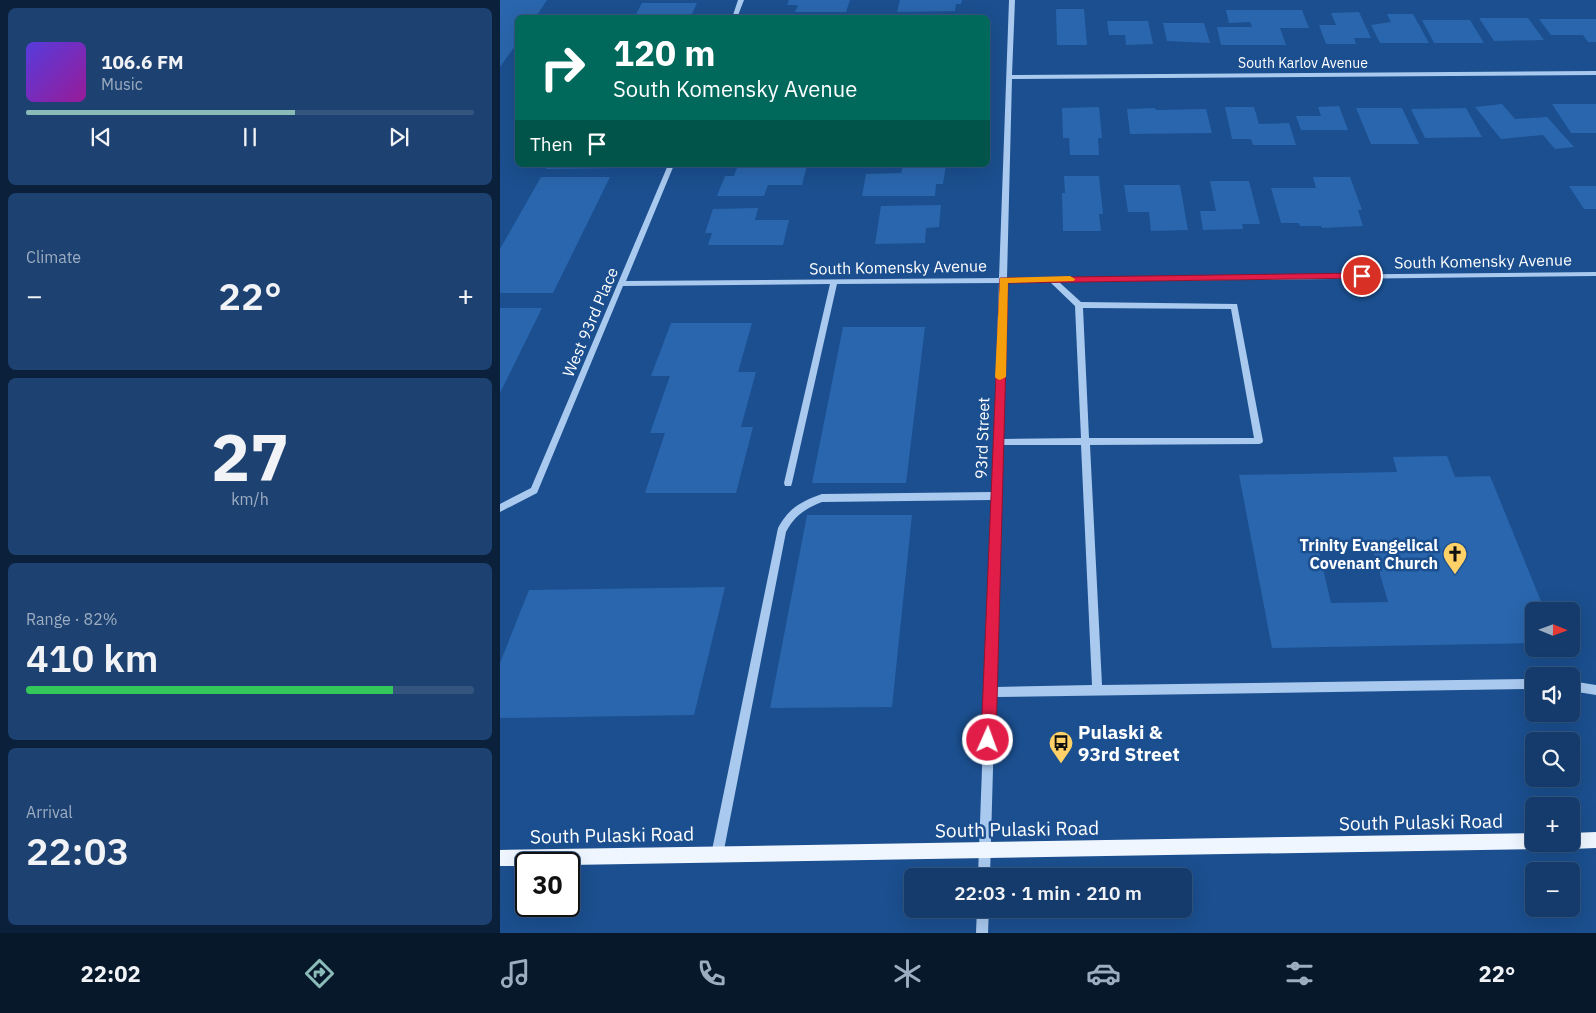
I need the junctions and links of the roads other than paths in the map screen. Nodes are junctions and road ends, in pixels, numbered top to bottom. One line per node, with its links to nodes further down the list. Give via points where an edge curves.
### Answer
1 (741, 0): 3 (street)
2 (1012, 0): 5 (street, 93rd Street)
3 (735, 15)
4 (1596, 73): 5 (street, South Karlov Avenue)
5 (1010, 77): 9 (street, 93rd Street)
6 (670, 167): 11 (street, West 93rd Place)
7 (1596, 274): 8 (street, South Komensky Avenue)
8 (1051, 279): 9 (street, South Komensky Avenue); 12 (street)
9 (1003, 280): 10 (street, South Komensky Avenue); 14 (street, 93rd Street)
10 (834, 282): 11 (street, South Komensky Avenue); 15 (street)
11 (621, 284): 17 (street, West 93rd Place, via 534,490)
12 (1079, 305): 13 (street); 13 (street, via 1234,306 1259,441)
13 (1085, 441): 14 (street); 20 (street)
14 (998, 442): 16 (street, 93rd Street)
15 (788, 483)
16 (996, 496): 22 (street, 93rd Street); 27 (street, via 822,498 789,515 781,531)
17 (500, 508)
18 (1525, 684): 20 (street)
19 (1580, 687): 21 (street)
20 (1097, 690): 22 (street)
21 (1596, 690)
22 (990, 692): 26 (street, 93rd Street)
23 (1596, 840): 25 (main road)
24 (1525, 841): 26 (main road, South Pulaski Road)
25 (1580, 841)
26 (985, 851): 27 (main road, South Pulaski Road); 29 (street, 93rd Street)
27 (717, 855): 28 (main road, South Pulaski Road)
28 (500, 858)
29 (984, 868)
30 (983, 918): 31 (street)
31 (982, 933)

